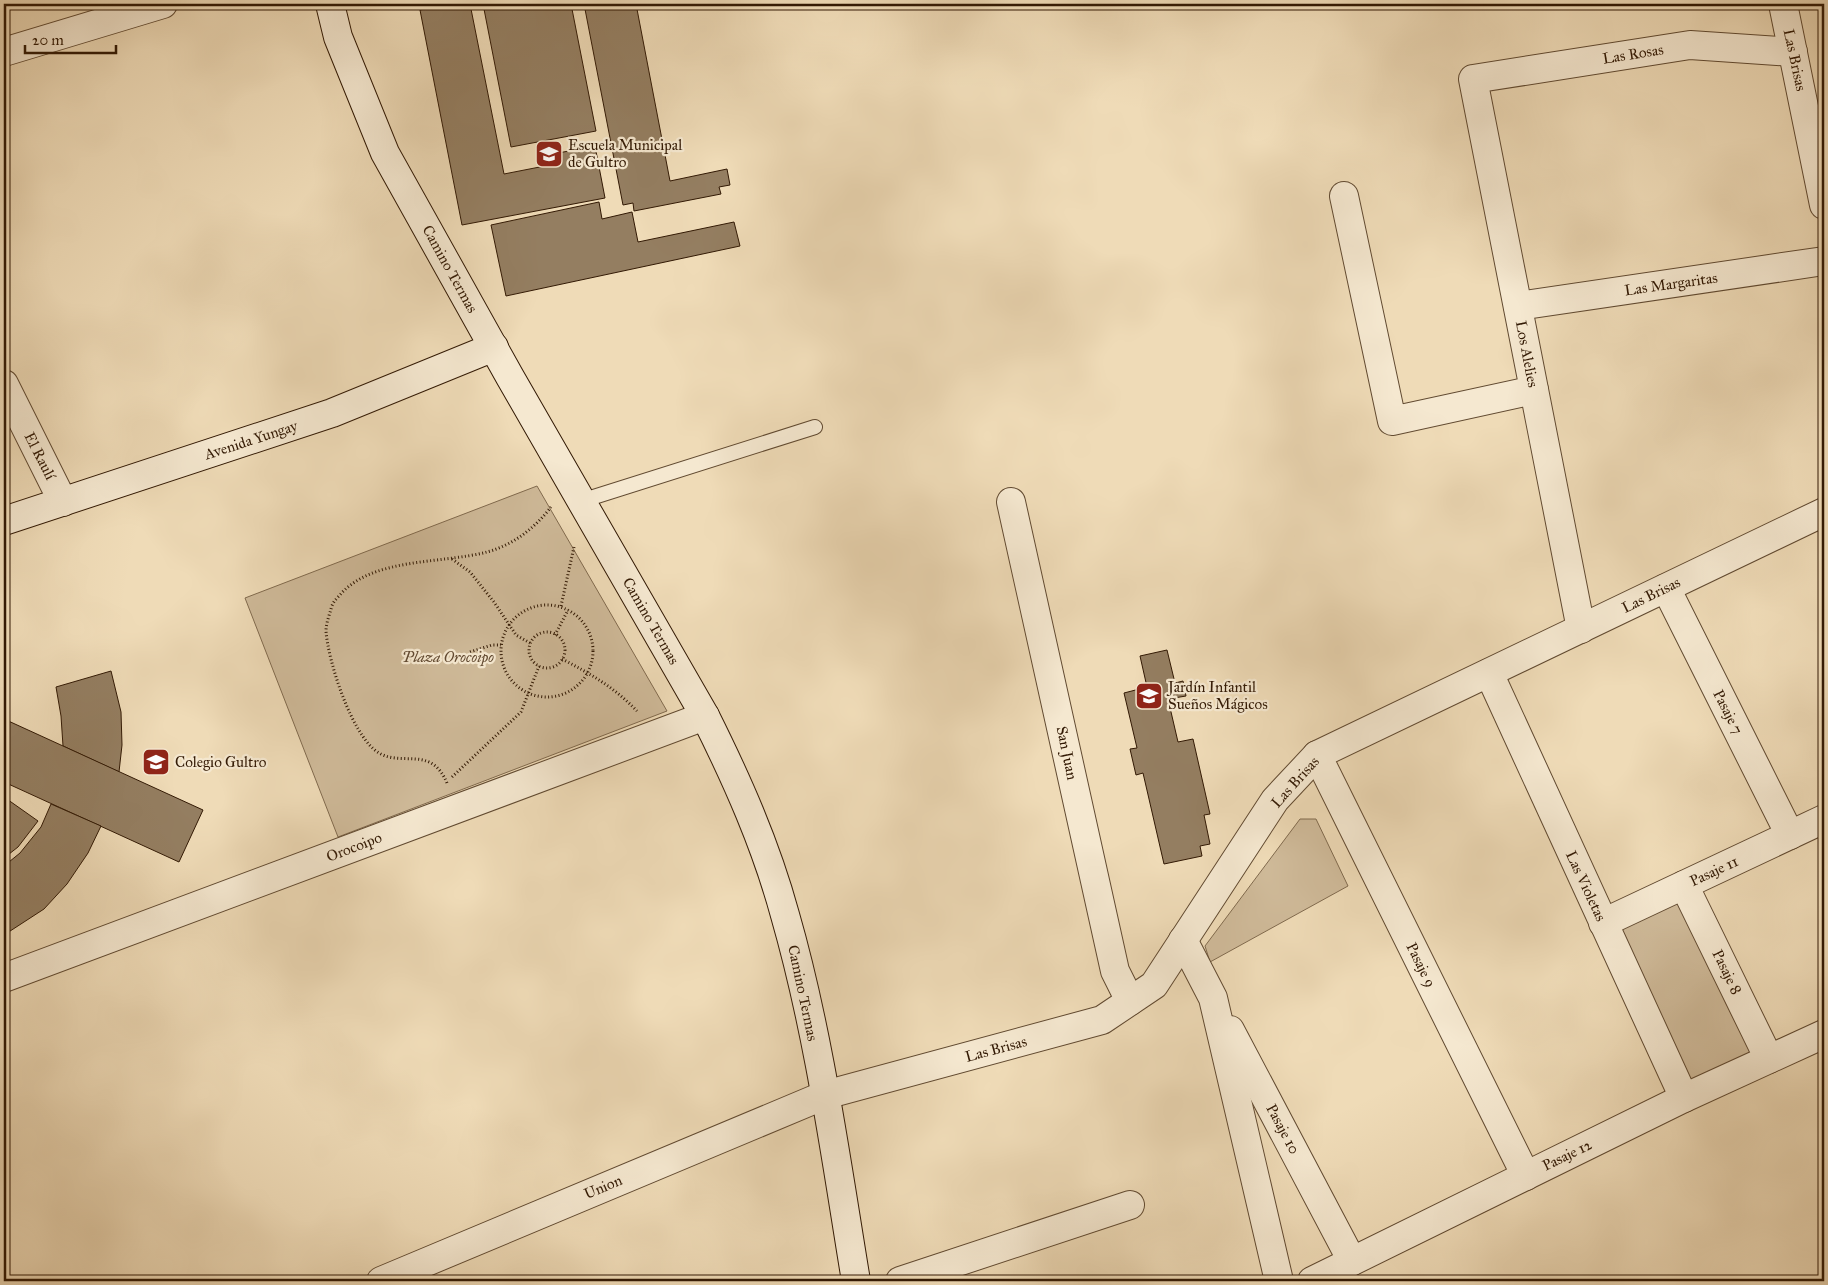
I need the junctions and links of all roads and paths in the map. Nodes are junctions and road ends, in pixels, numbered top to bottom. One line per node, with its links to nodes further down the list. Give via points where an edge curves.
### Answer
1 (163, 4): 4 (street)
2 (330, 4): 11 (street, Camino Termas, via 338,37 385,153)
3 (1783, 4): 5 (street, Las Brisas)
4 (4, 52)
5 (1793, 52): 6 (street, Las Rosas, via 1690,45); 8 (street, Las Brisas)
6 (1473, 79): 10 (street, Los Alelies)
7 (1344, 196): 13 (street, via 1392,421)
8 (1824, 205)
9 (1824, 261): 10 (street, Las Margaritas)
10 (1518, 306): 13 (street, Los Alelies)
11 (494, 347): 15 (street, Camino Termas); 16 (street, Avenida Yungay, via 332,413)
12 (4, 384): 16 (street, El Raulí)
13 (1534, 390): 27 (street, Los Alelies)
14 (815, 426): 15 (lane)
15 (581, 501): 38 (street, Camino Termas)
16 (63, 502): 20 (street, Avenida Yungay)
17 (1012, 502): 49 (street, San Juan, via 1115,971)
18 (554, 503): 22 (path, via 544,516 512,542 488,552)
19 (1824, 512): 23 (street, Las Brisas)
20 (4, 521)
21 (576, 539): 24 (path)
22 (452, 559): 26 (path, via 470,572); 40 (path, via 402,564 347,586 331,605 326,629 331,665 365,741 379,753 419,759 435,766)
23 (1666, 588): 27 (street, Las Brisas); 43 (street, Pasaje 7)
24 (561, 606): 25 (path); 26 (path, via 537,605 526,609)
25 (568, 610): 28 (path); 34 (path, via 584,623 591,636 593,650)
26 (508, 625): 29 (path, via 516,635); 30 (path)
27 (1581, 629): 35 (street, Las Brisas)
28 (555, 634): 29 (path, via 544,633); 32 (path, via 565,648)
29 (530, 643): 33 (path, via 530,655)
30 (501, 645): 31 (path); 36 (path, via 503,667 510,679)
31 (470, 652)
32 (562, 659): 33 (path, via 553,667); 34 (path)
33 (540, 666): 36 (path)
34 (588, 672): 36 (path, via 575,688 562,695 548,698); 37 (path, via 622,695)
35 (1489, 673): 39 (street, Las Brisas); 45 (street, Las Violetas)
36 (529, 694): 40 (path, via 521,712)
37 (640, 715)
38 (705, 716): 47 (street, Orocoipo); 52 (street, Camino Termas, via 754,821 773,876 797,960)
39 (1317, 755): 46 (street, Las Brisas, via 1276,800); 54 (street, Pasaje 9)
40 (446, 782): 41 (path)
41 (448, 788)
42 (1824, 819): 43 (street, Pasaje 11)
43 (1790, 835): 44 (street, Pasaje 11)
44 (1684, 885): 45 (street, Pasaje 11); 51 (street, Pasaje 8)
45 (1603, 923): 53 (street, Las Violetas)
46 (1183, 940): 48 (street, Pasaje 10); 49 (street, Las Brisas, via 1154,985)
47 (4, 978)
48 (1213, 998): 56 (street, Pasaje 10); 60 (street, Pasaje 10)
49 (1130, 1001): 52 (street, Las Brisas, via 1102,1020)
50 (1824, 1034): 51 (street, Pasaje 12)
51 (1769, 1059): 53 (street, Pasaje 12)
52 (825, 1095): 57 (street, Union); 58 (street, Camino Termas)
53 (1684, 1098): 54 (street, Pasaje 12)
54 (1526, 1176): 56 (street, Pasaje 12)
55 (1130, 1205): 59 (street)
56 (1352, 1261): 61 (street, Pasaje 12)
57 (381, 1281)
58 (856, 1281)
59 (900, 1281)
60 (1279, 1281)
61 (1312, 1281)

